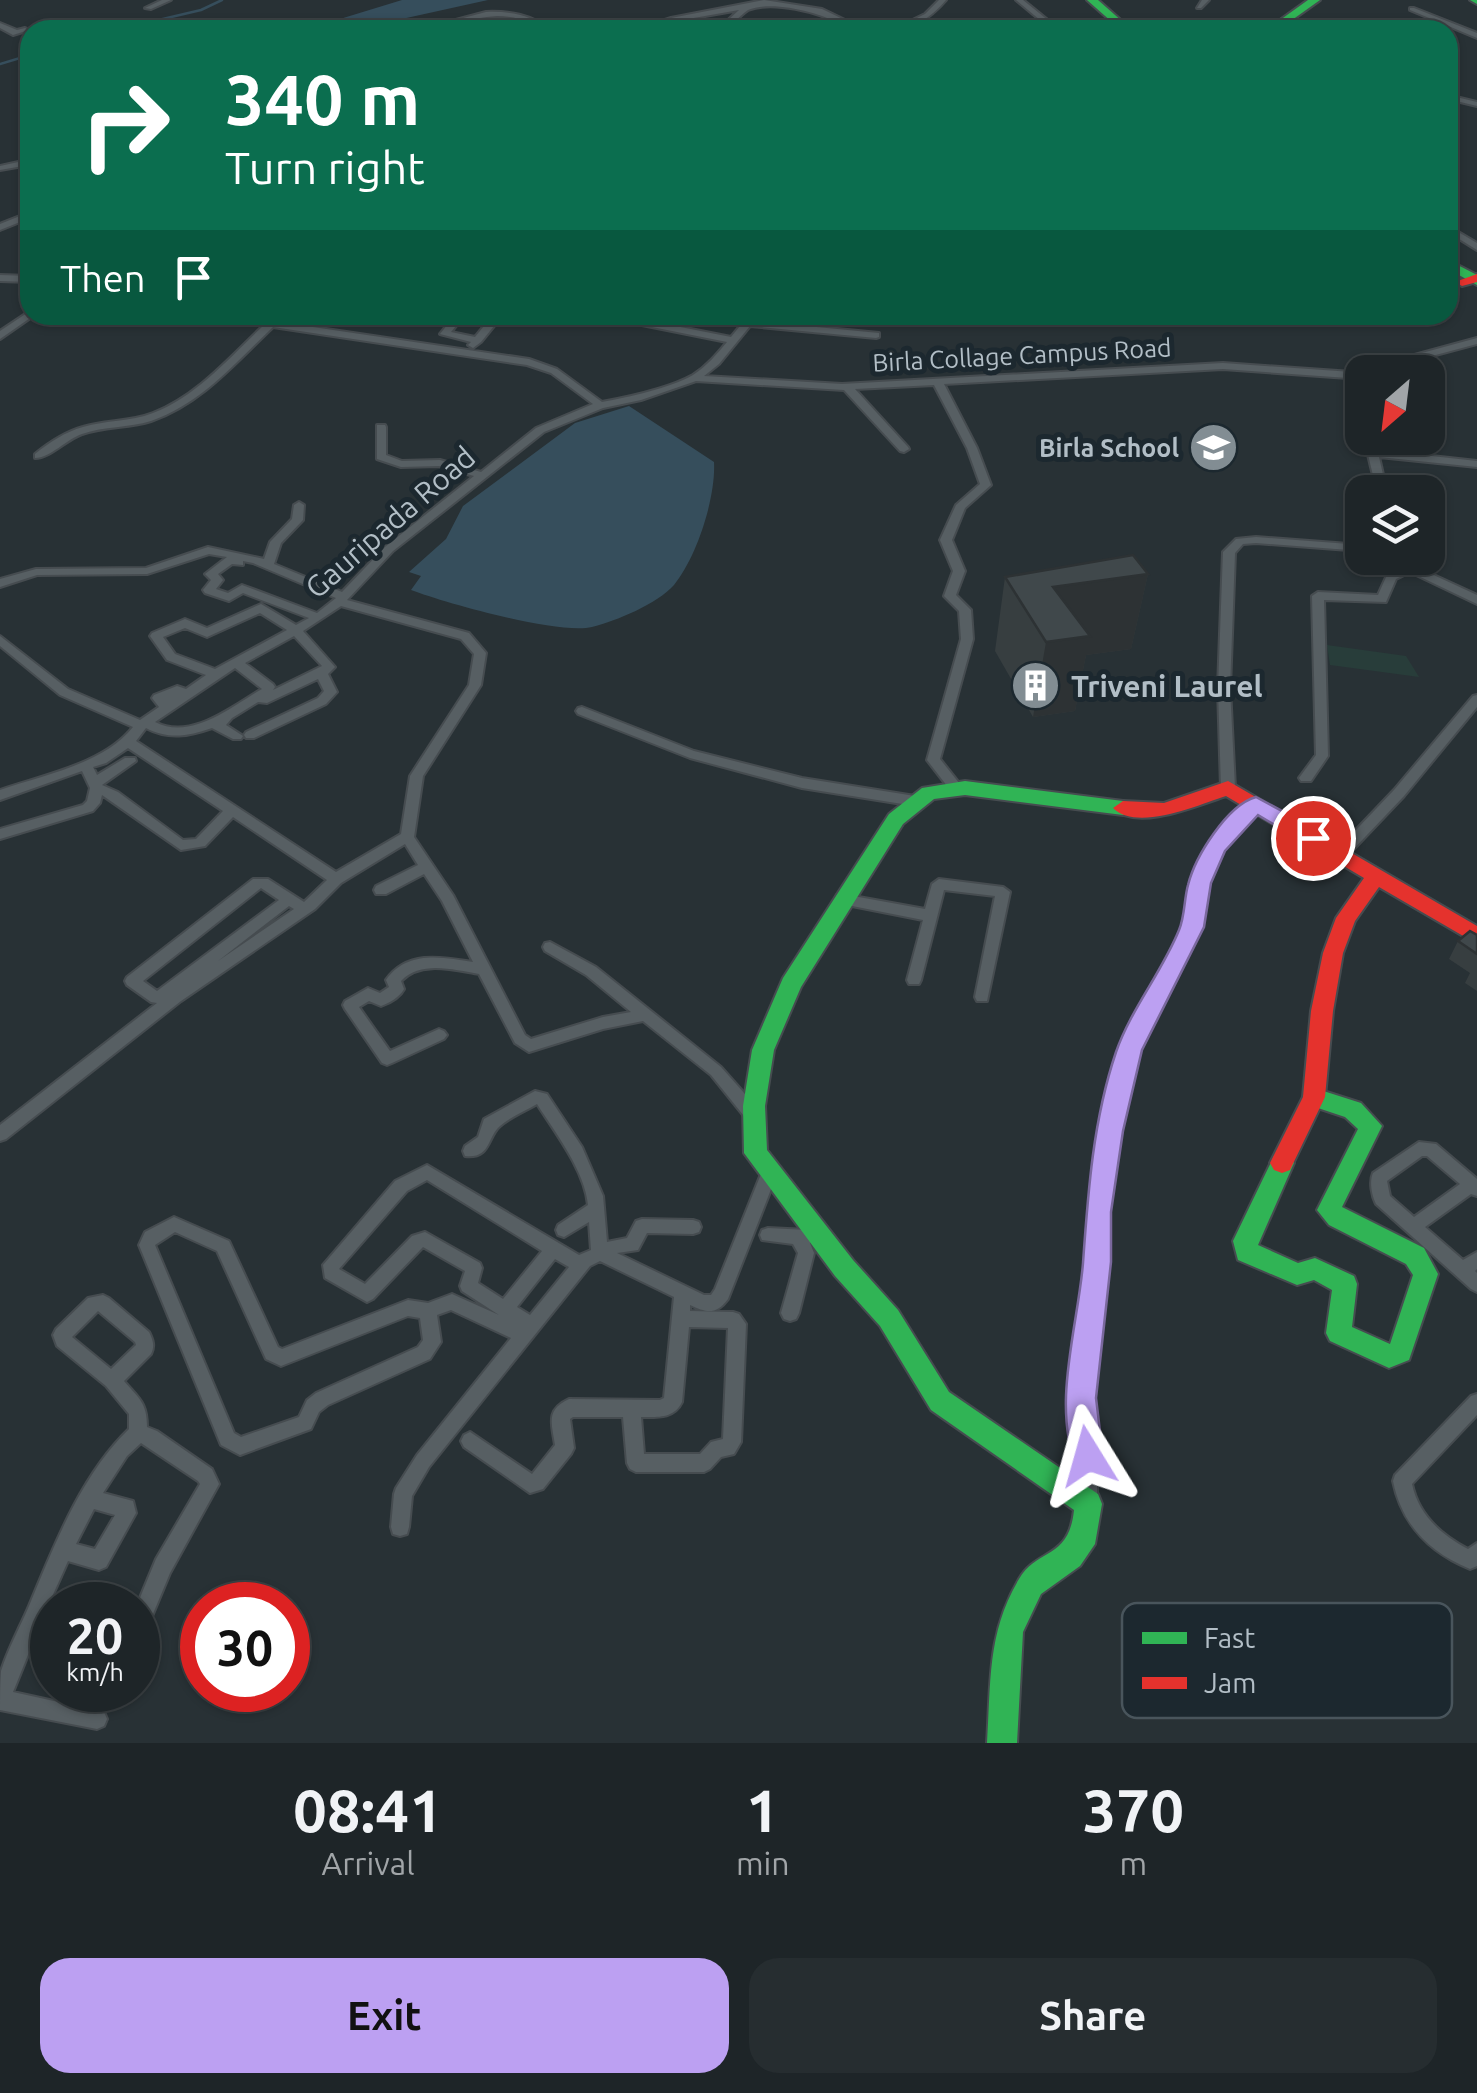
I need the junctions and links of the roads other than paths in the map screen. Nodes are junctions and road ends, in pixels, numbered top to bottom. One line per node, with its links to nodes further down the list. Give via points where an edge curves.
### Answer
1 (168, 0): 9 (street)
2 (943, 0): 16 (street)
3 (1019, 0): 17 (street)
4 (1092, 0): 18 (main road)
5 (1103, 0): 19 (main road)
6 (1309, 0): 20 (main road)
7 (770, 1): 8 (street); 15 (street)
8 (750, 6): 13 (street); 14 (street)
9 (149, 8)
10 (1412, 9): 21 (street)
11 (466, 20): 12 (street, via 501,12)
12 (535, 20)
13 (669, 20)
14 (732, 20)
15 (839, 20)
16 (919, 20)
17 (1043, 20)
18 (1115, 20)
19 (1127, 20)
20 (1282, 20)
21 (1432, 20)
22 (265, 325): 29 (street)
23 (452, 325): 32 (street, via 444,334)
24 (490, 325): 32 (street)
25 (671, 325): 33 (street)
26 (746, 325): 33 (street, Gauripada Road)
27 (783, 325): 30 (street)
28 (802, 325): 30 (street)
29 (270, 326): 36 (street); 47 (street, via 185,401 143,420 85,426)
30 (799, 328): 31 (street)
31 (876, 335)
32 (478, 340): 36 (street)
33 (734, 340): 40 (street, Gauripada Road)
34 (1477, 340): 35 (street, Birla Collage Campus Road)
35 (1463, 344): 37 (street); 38 (street, Birla Collage Campus Road)
36 (468, 352): 43 (street, via 554,371)
37 (1477, 353)
38 (1422, 355)
39 (1345, 374): 41 (street, Birla Collage Campus Road, via 1222,366)
40 (695, 378): 42 (street, Birla Collage Campus Road); 43 (street, Gauripada Road)
41 (937, 381): 42 (street, Birla Collage Campus Road); 72 (street, via 986,485 960,507 946,540 959,571 950,596 965,610 967,638 933,760)
42 (848, 387): 45 (street)
43 (600, 405): 49 (street, Gauripada Road, via 540,430)
44 (381, 427): 49 (street, via 381,458 391,463 440,462)
45 (904, 448)
46 (1393, 455): 48 (street)
47 (39, 456)
48 (1477, 464)
49 (481, 475): 56 (street, Gauripada Road, via 389,548)
50 (299, 505): 52 (street, via 298,520 276,542)
51 (1345, 547): 73 (street, via 1256,540 1240,541 1228,552)
52 (266, 568): 55 (street, via 208,550 148,572 36,572); 56 (street); 58 (street, via 230,560 211,574 216,580 209,590 229,597 242,589)
53 (1395, 575): 70 (street, via 1382,599 1318,596 1322,756)
54 (1425, 575): 57 (street)
55 (0, 583)
56 (341, 599): 58 (street, Gauripada Road); 79 (street, via 465,636 480,653 475,686 418,776)
57 (1477, 600)
58 (318, 618): 59 (street, Gauripada Road)
59 (295, 630): 61 (street, Gauripada Road); 62 (street, via 329,667); 63 (street, via 257,608 206,634 185,623 156,636 171,658)
60 (0, 640): 66 (street, via 64,692)
61 (236, 663): 63 (street, Gauripada Road); 66 (street, via 268,686 266,692 189,733)
62 (321, 673): 62 (street, via 331,686 322,701 244,736 217,725)
63 (216, 674): 66 (street, Gauripada Road, via 187,694 177,690 158,698 167,707)
64 (1477, 699): 80 (street)
65 (582, 711): 75 (street, via 690,754 802,783)
66 (143, 724): 67 (street)
67 (128, 742): 69 (street); 77 (street)
68 (130, 762): 71 (street)
69 (86, 766): 71 (street); 74 (street)
70 (1306, 778)
71 (95, 785): 77 (street, via 181,845 200,843); 78 (street, via 88,808)
72 (956, 788): 73 (main road, via 1143,811); 75 (main road)
73 (1228, 788): 76 (main road)
74 (0, 794)
75 (915, 801): 85 (main road)
76 (1256, 804): 80 (main road); 125 (street, via 1215,848 1192,927 1140,1025 1122,1079 1098,1212 1082,1398)
77 (230, 812): 83 (street)
78 (0, 834)
79 (407, 836): 81 (street); 83 (street)
80 (1342, 854): 82 (main road)
81 (426, 867): 84 (street); 91 (street)
82 (1377, 875): 89 (main road); 96 (main road, via 1346,918 1333,953)
83 (336, 880): 87 (street)
84 (381, 890)
85 (842, 899): 88 (street); 97 (main road, via 777,1010 763,1050)
86 (288, 900): 86 (street, via 258,883 132,981 161,996); 87 (street)
87 (304, 909): 98 (street, via 176,997)
88 (932, 916): 92 (street); 93 (street, via 939,884 1003,892)
89 (1477, 936)
90 (550, 946): 94 (street)
91 (482, 969): 94 (street, via 529,1046); 95 (street, via 424,961 396,974 394,994 381,1000 368,994 350,1005 387,1059)
92 (914, 980)
93 (982, 997)
94 (645, 1016): 97 (street, via 716,1070)
95 (438, 1035)
96 (1314, 1098): 96 (main road, via 1245,1241 1247,1252 1297,1274 1314,1270 1345,1284 1338,1332 1389,1356 1400,1352 1426,1274 1415,1256 1330,1210 1370,1126 1335,1102)
97 (755, 1117): 100 (main road, via 756,1153)
98 (0, 1134)
99 (471, 1151): 102 (street, via 490,1124 536,1096 576,1152)
100 (770, 1174): 107 (main road); 113 (street, via 715,1304)
101 (1474, 1187): 104 (street); 104 (street, via 1430,1149 1419,1149 1379,1178 1382,1199)
102 (596, 1208): 105 (street); 109 (street)
103 (693, 1227): 109 (street, via 642,1226 632,1251)
104 (1413, 1227): 110 (street)
105 (564, 1230)
106 (768, 1234): 107 (street)
107 (808, 1236): 116 (street); 125 (main road, via 889,1318 940,1402)
108 (553, 1249): 111 (street); 114 (street); 114 (street, via 426,1172 401,1186 332,1265 331,1274 367,1294 425,1239 474,1268 468,1286)
109 (600, 1252): 111 (street); 113 (street)
110 (1470, 1265): 112 (street)
111 (580, 1266): 118 (street)
112 (1477, 1284)
113 (683, 1293): 117 (street)
114 (506, 1310): 118 (street)
115 (428, 1311): 115 (street, via 408,1308 282,1358 272,1354 222,1246 174,1224 147,1245 227,1439 240,1446 306,1423 322,1399 424,1353 432,1342); 118 (street, via 452,1302)
116 (790, 1313)
117 (681, 1318): 121 (street, via 673,1402 664,1410); 121 (street, via 737,1324 732,1442 704,1463 636,1463)
118 (528, 1330): 126 (street, via 424,1460 403,1494)
119 (112, 1380): 119 (street, via 62,1335 102,1302 143,1338 144,1348); 122 (street, via 138,1412)
120 (1477, 1402): 128 (street, via 1402,1480 1410,1511 1452,1553 1470,1559)
121 (630, 1409): 123 (street, via 569,1408 560,1416 565,1448 536,1483)
122 (138, 1434): 124 (street, via 125,1441); 130 (street, via 210,1484)
123 (470, 1440)
124 (91, 1499): 127 (street); 127 (street, via 127,1513 99,1560)
125 (1088, 1504): 134 (main road, via 1084,1534 1070,1556 1031,1584 1009,1631)
126 (400, 1528)
127 (65, 1551): 129 (street)
128 (1477, 1553)
129 (55, 1582)
130 (157, 1582)
131 (30, 1643): 132 (street)
132 (0, 1700): 133 (street)
133 (97, 1719)
134 (1002, 1743)

